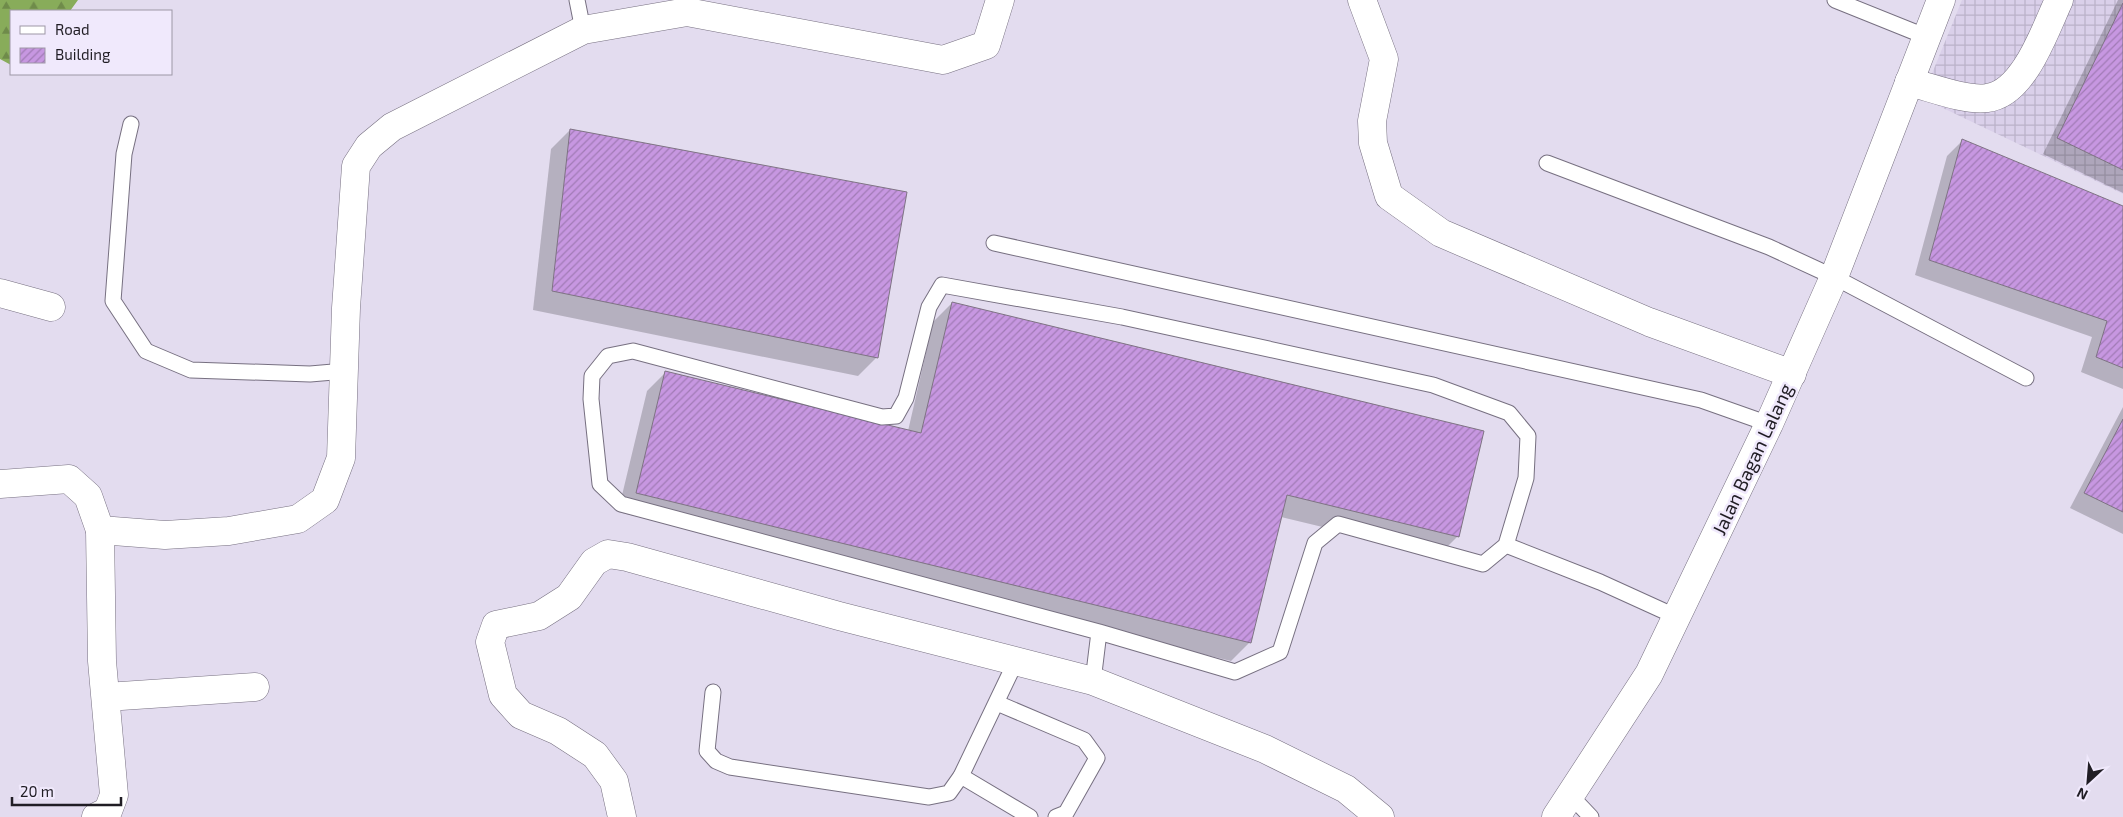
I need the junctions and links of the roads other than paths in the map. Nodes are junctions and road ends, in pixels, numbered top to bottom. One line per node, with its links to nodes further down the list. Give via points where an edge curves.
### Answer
1 (577, 0): 8 (lane)
2 (1000, 0): 7 (street, via 986,45 944,60)
3 (1362, 0): 18 (street, via 1384,59 1372,121 1373,143 1389,196 1441,233 1649,322)
4 (1835, 0): 9 (lane)
5 (1941, 0): 9 (street, Jalan Bagan Lalang)
6 (2059, 0): 10 (street, via 2025,71 2006,92 1987,98 1964,96)
7 (688, 6): 8 (street)
8 (583, 30): 17 (street, via 392,127 369,146 356,166)
9 (1927, 37): 10 (street, Jalan Bagan Lalang)
10 (1908, 82): 14 (street, Jalan Bagan Lalang)
11 (131, 124): 17 (lane, via 124,154 114,301 146,351 191,370 310,374)
12 (1547, 163): 14 (lane, via 1769,247)
13 (994, 243): 20 (lane, via 1700,400)
14 (1834, 277): 18 (street, Jalan Bagan Lalang); 19 (lane)
15 (0, 293): 16 (street)
16 (51, 307)
17 (345, 371): 22 (street, via 341,458 325,500 298,520 229,531 165,535)
18 (1792, 374): 20 (street, Jalan Bagan Lalang)
19 (2026, 378)
20 (1769, 424): 24 (street, Jalan Bagan Lalang)
21 (0, 484): 22 (street, via 69,479 88,496)
22 (100, 530): 30 (street, via 102,661)
23 (1506, 545): 24 (lane, via 1600,582); 25 (lane, via 1483,564 1338,524 1316,543 1280,652 1235,672); 25 (lane, via 1526,478 1528,436 1509,413 1433,385 1122,317 942,285 929,307 906,398 896,416 882,417 633,351 608,356 592,376 590,399 600,484 621,504)
24 (1678, 618): 33 (street, Jalan Bagan Lalang, via 1649,674)
25 (1099, 632): 27 (lane)
26 (1016, 661): 27 (street); 31 (lane); 35 (street, via 608,554 594,562 569,597 538,616 496,625 490,642 503,695 521,714 558,731 595,755 614,782)
27 (1093, 681): 38 (street, via 1265,749 1346,790)
28 (255, 687): 30 (street)
29 (713, 692): 32 (lane, via 707,751 716,761 730,767 929,797 949,793)
30 (106, 697): 34 (street, via 114,795 108,811)
31 (997, 703): 32 (lane); 37 (lane, via 1084,740 1098,758 1066,813)
32 (961, 776): 36 (lane)
33 (1564, 806): 39 (lane)
34 (96, 817)
35 (622, 817)
36 (1030, 817)
37 (1056, 817)
38 (1380, 817)
39 (1591, 817)

